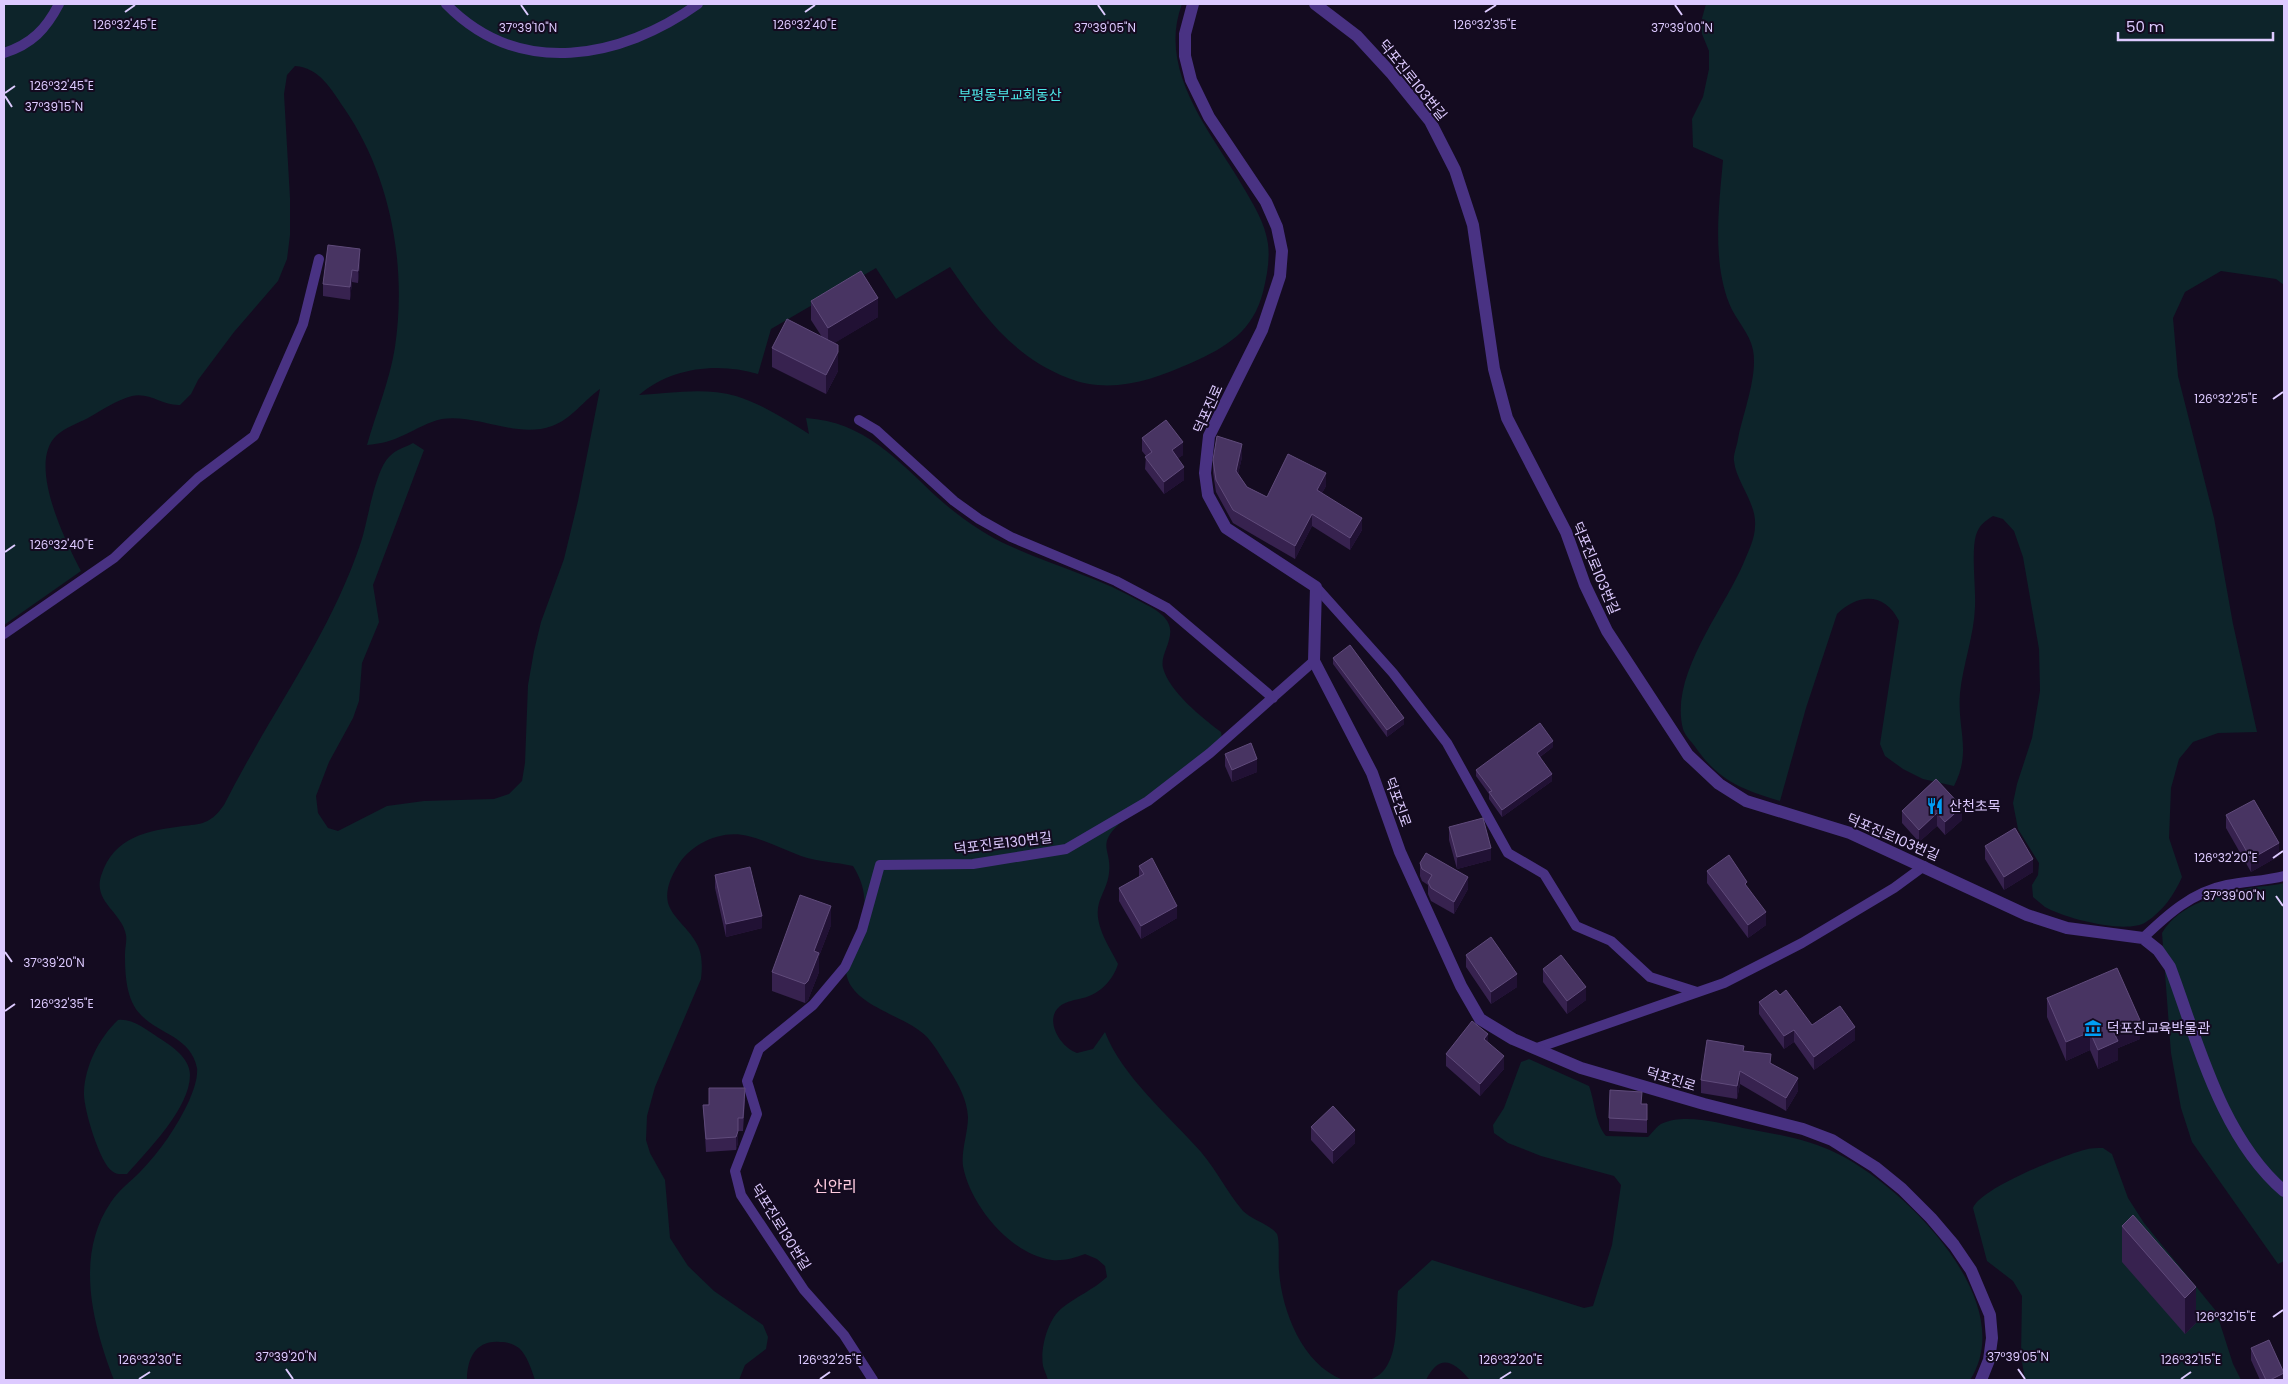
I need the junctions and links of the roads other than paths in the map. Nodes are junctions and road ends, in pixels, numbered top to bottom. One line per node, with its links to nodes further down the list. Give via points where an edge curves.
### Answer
1 (59, 4): 6 (lane, via 47,27 18,48)
2 (446, 4): 3 (lane, via 470,24 513,46 540,53 565,54 584,53 629,41)
3 (698, 4)
4 (1193, 4): 9 (street, 덕포진로, via 1185,34 1185,56 1191,80 1209,117 1266,202 1277,227 1282,251 1280,276 1262,330 1209,436 1205,473 1208,495 1226,528)
5 (1314, 4): 13 (street, 덕포진로103번길, via 1357,36 1392,74 1430,121 1455,170 1473,225 1494,369 1507,418 1566,532 1607,631 1688,755 1719,784 1746,801 1850,833)
6 (4, 53)
7 (319, 259): 10 (lane, via 303,324 254,436 198,478 114,558)
8 (859, 420): 12 (lane, via 876,430 954,502 979,519 1011,537 1123,584 1167,608)
9 (1316, 587): 11 (street, 덕포진로); 16 (lane, via 1393,672 1441,735 1508,852 1544,874 1576,926 1611,941 1650,977)
10 (4, 634)
11 (1314, 660): 12 (lane, 덕포진로130번길); 17 (street, 덕포진로, via 1372,773 1400,852 1461,986 1480,1019 1513,1039)
12 (1273, 698): 19 (lane, 덕포진로130번길, via 1148,802 1066,849 973,864 880,865 862,930 845,967 813,1005 759,1049 747,1081 757,1114 735,1171 741,1195 804,1290 844,1335)
13 (1924, 866): 15 (street, 덕포진로103번길, via 2027,915 2067,928); 16 (lane, via 1894,888 1802,943 1724,983)
14 (2284, 876): 15 (lane, via 2225,885 2201,894 2177,908)
15 (2143, 938): 18 (street, via 2158,950 2170,967 2231,1123 2255,1160)
16 (1697, 992): 17 (lane)
17 (1537, 1048): 20 (street, 덕포진로, via 1581,1068 1803,1129 1832,1140 1875,1167 1931,1218 1975,1276 1990,1315 1992,1338 1989,1360)
18 (2284, 1191)
19 (873, 1380)
20 (1981, 1380)

